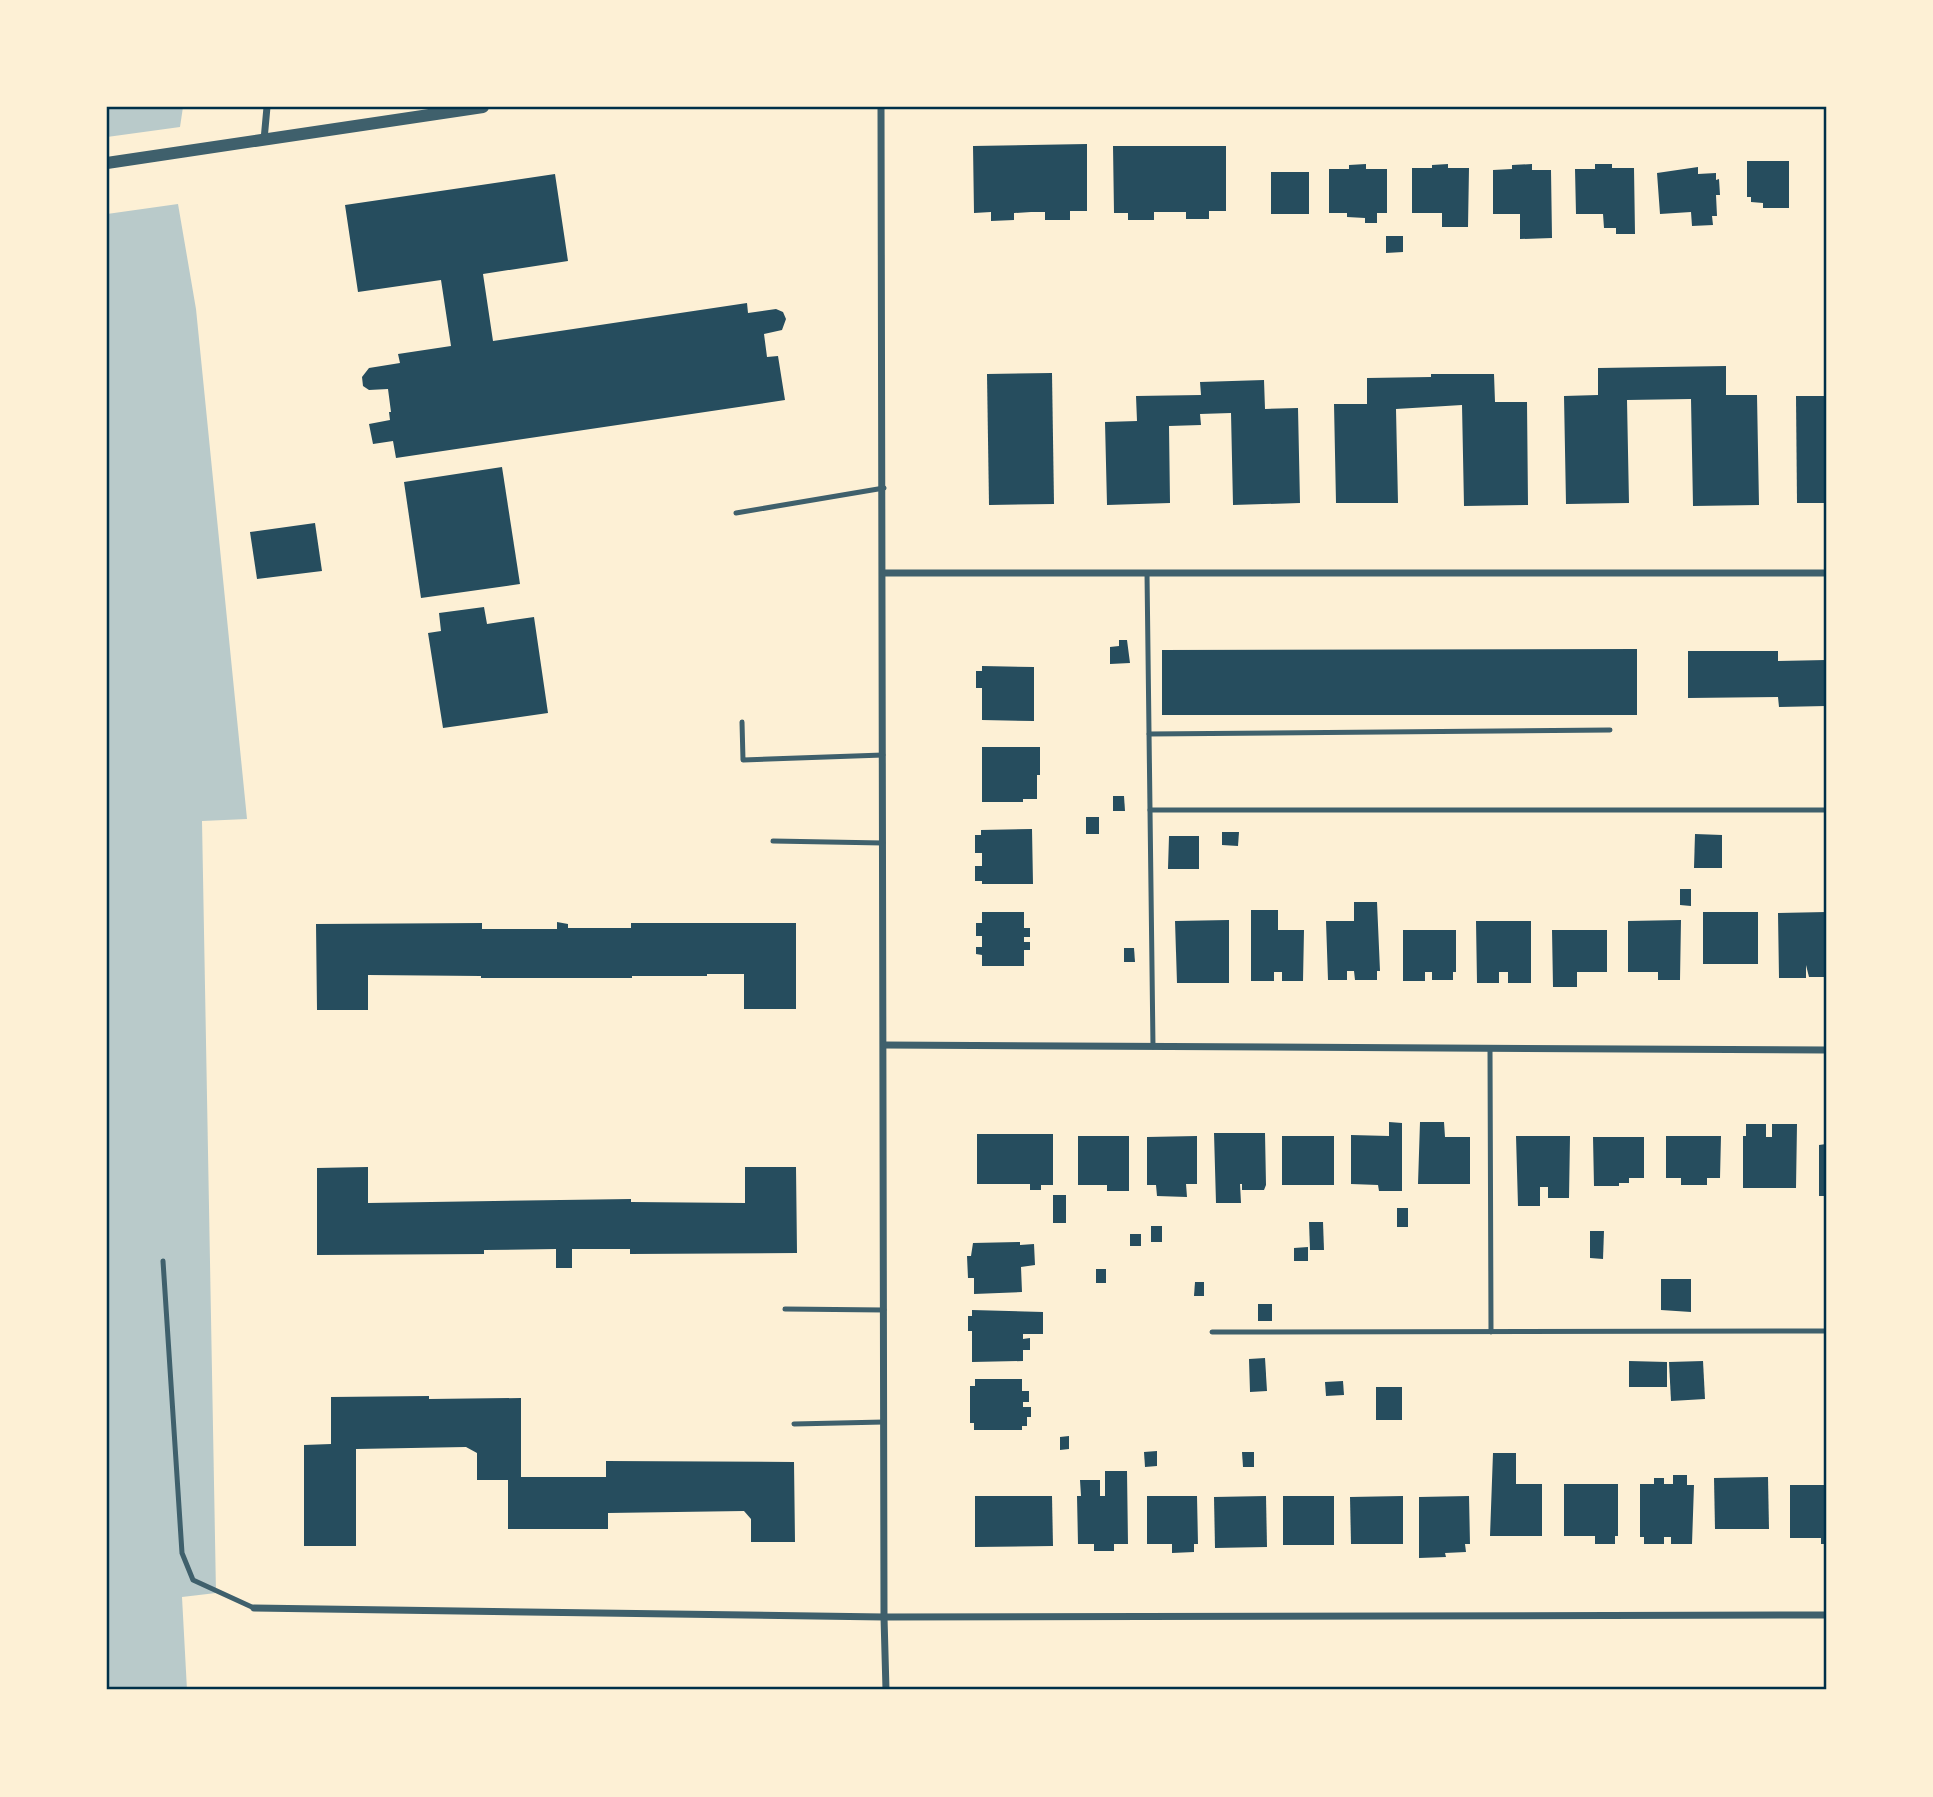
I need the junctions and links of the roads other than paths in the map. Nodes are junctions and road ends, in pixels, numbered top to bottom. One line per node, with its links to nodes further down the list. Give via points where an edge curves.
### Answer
1 (267, 107): 4 (street)
2 (483, 107): 4 (street)
3 (881, 107): 6 (street)
4 (264, 140): 5 (street)
5 (107, 163)
6 (884, 488): 7 (lane); 8 (street)
7 (736, 513)
8 (884, 573): 9 (street); 14 (street)
9 (1147, 573): 10 (street); 13 (lane)
10 (1826, 573)
11 (742, 722): 14 (lane, via 743,760)
12 (1610, 730): 13 (lane)
13 (1149, 734): 15 (lane)
14 (883, 755): 18 (street)
15 (1150, 810): 16 (lane); 20 (lane)
16 (1826, 810)
17 (773, 841): 18 (lane)
18 (883, 843): 19 (street)
19 (884, 1045): 20 (street); 25 (street)
20 (1153, 1046): 21 (street)
21 (1490, 1048): 22 (street); 28 (lane)
22 (1826, 1050)
23 (163, 1261): 31 (lane, via 182,1553 193,1580)
24 (785, 1309): 25 (lane)
25 (884, 1310): 29 (street)
26 (1826, 1331): 28 (lane)
27 (1212, 1332): 28 (lane)
28 (1491, 1332)
29 (884, 1422): 30 (lane); 33 (street)
30 (794, 1424)
31 (254, 1608): 33 (street)
32 (1826, 1615): 33 (street)
33 (884, 1617): 34 (street)
34 (886, 1690)

